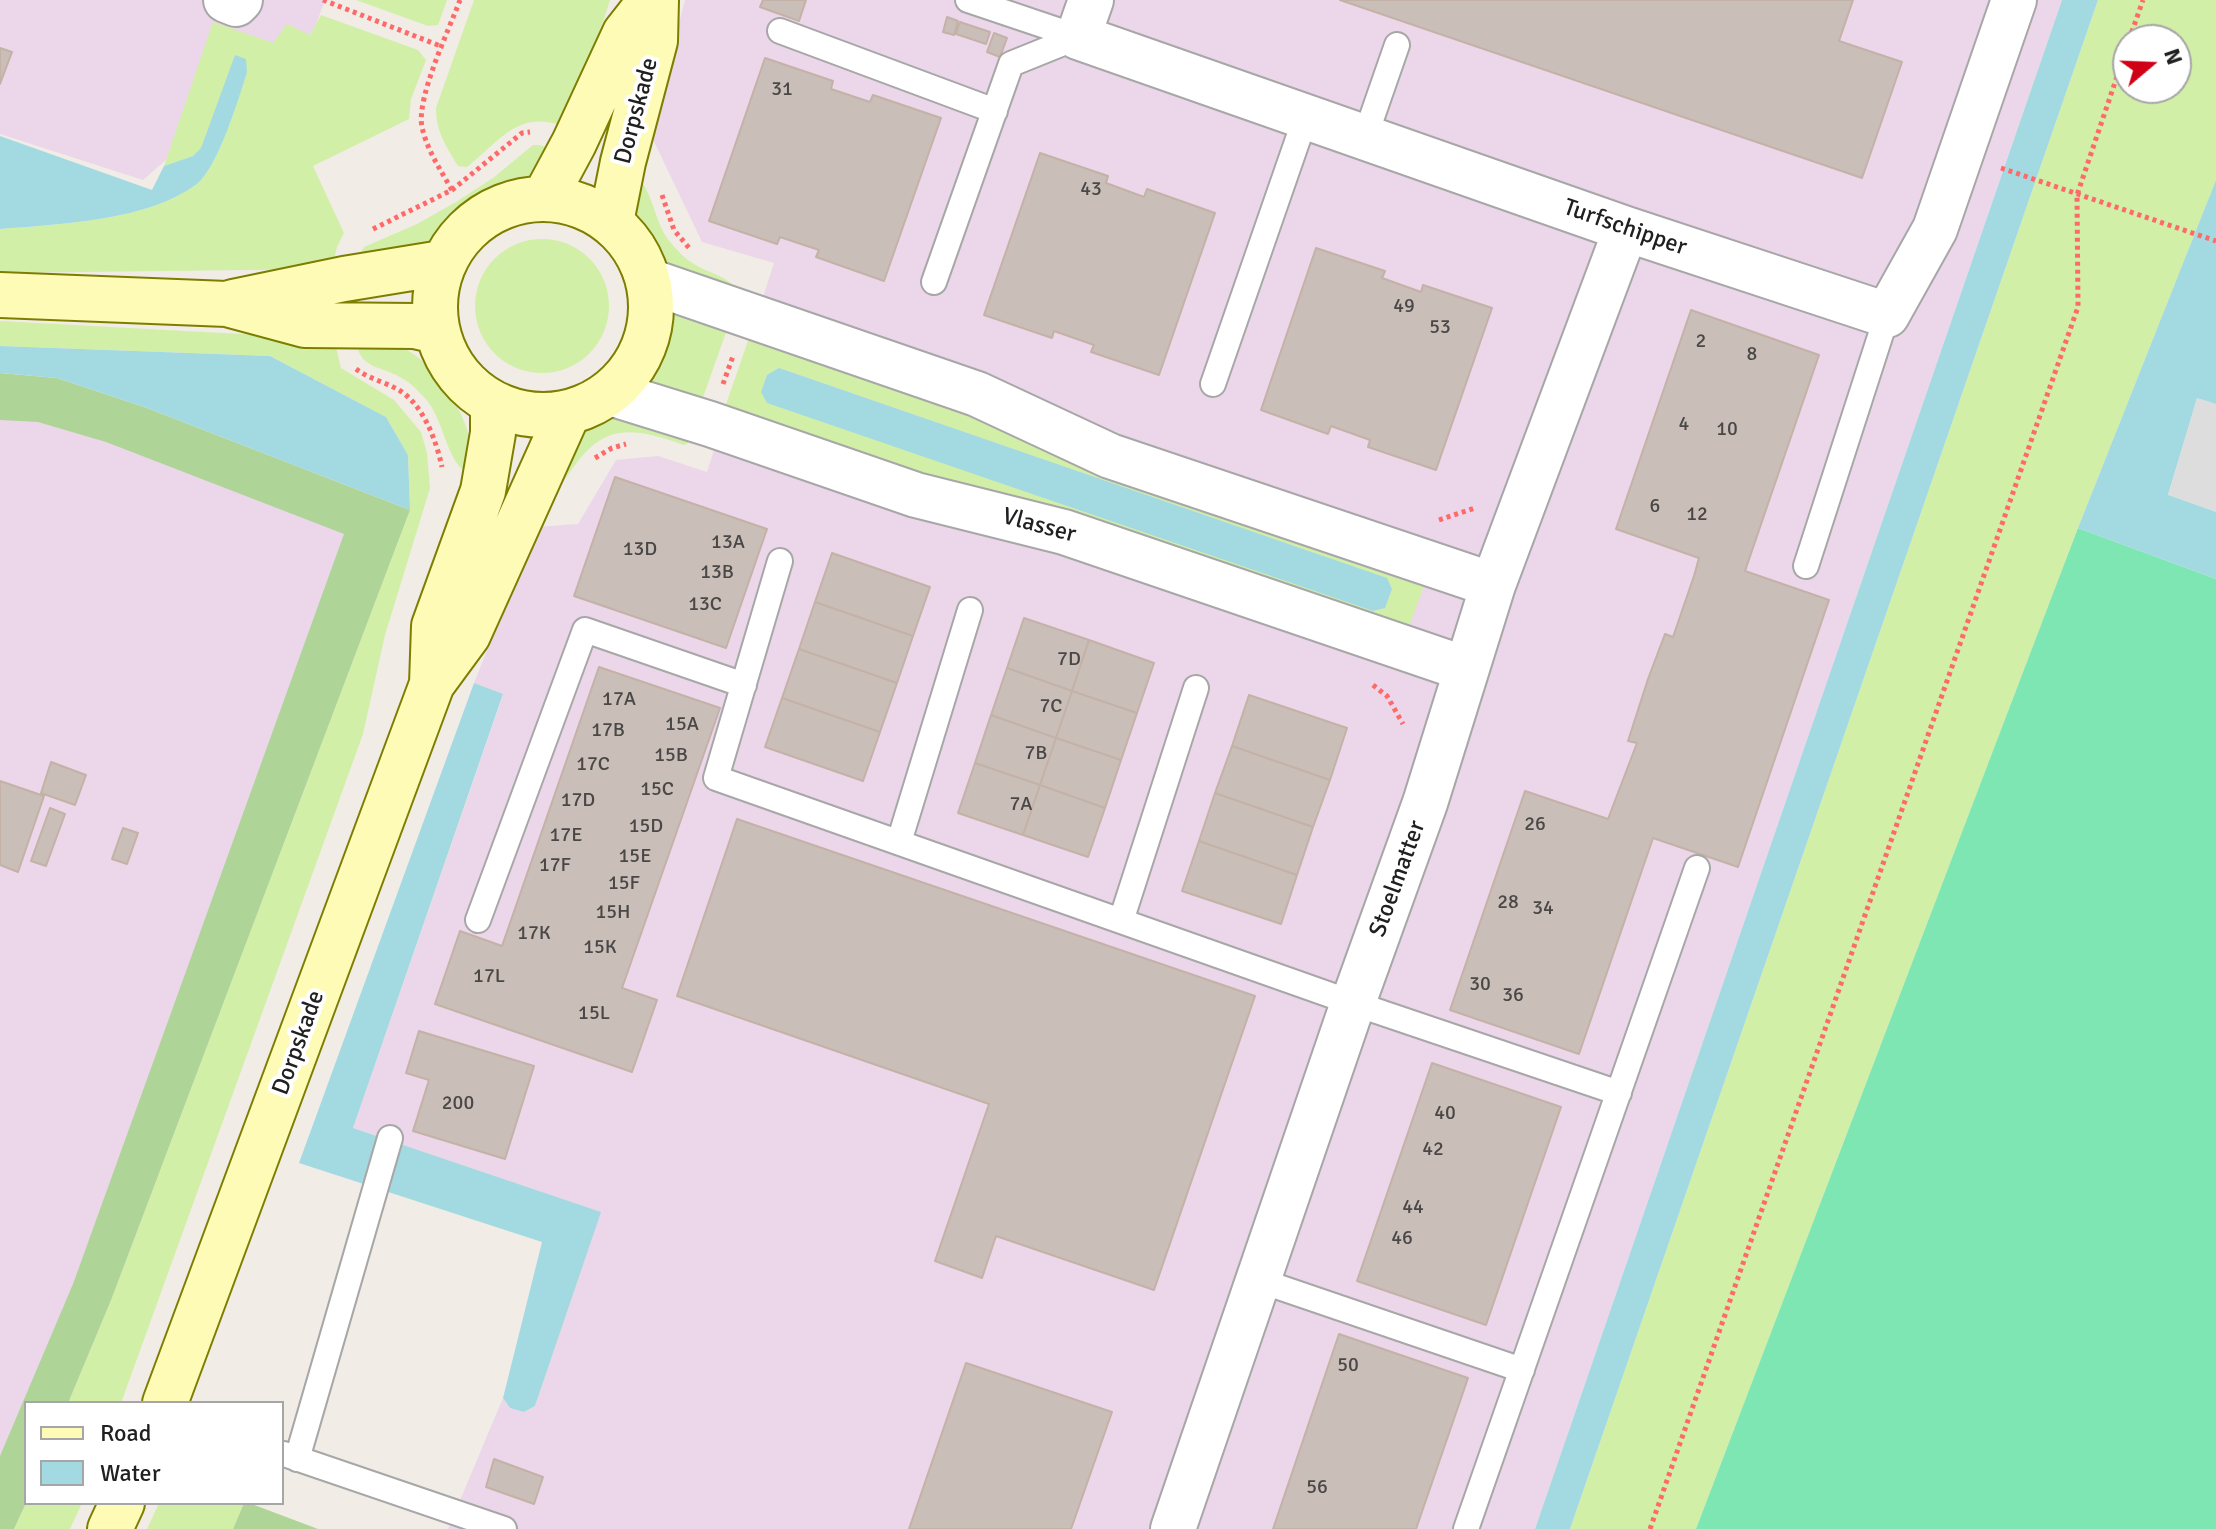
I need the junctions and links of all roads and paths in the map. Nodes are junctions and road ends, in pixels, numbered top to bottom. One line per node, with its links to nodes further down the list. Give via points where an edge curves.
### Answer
1 (323, 0): 11 (path)
2 (460, 0): 11 (path)
3 (653, 0): 16 (main road, Dorpskade, via 625,33); 17 (main road, Dorpskade, via 655,41)
4 (968, 0): 7 (lane)
5 (2014, 0): 31 (street, via 1935,229)
6 (2143, 0): 8 (path)
7 (1085, 19): 13 (lane, via 1011,64); 14 (street, Turfschipper)
8 (2135, 24)
9 (780, 31): 13 (lane)
10 (1397, 45): 15 (lane)
11 (443, 47): 16 (path, via 422,102 421,124 452,190 522,133 541,130)
12 (2112, 92): 19 (path)
13 (995, 111): 27 (lane)
14 (1306, 116): 15 (street, Turfschipper); 33 (lane)
15 (1365, 137): 22 (street, Turfschipper)
16 (574, 143): 20 (main road, Dorpskade)
17 (623, 162): 21 (main road, Dorpskade); 24 (path, via 653,174 674,230)
18 (1987, 163): 19 (path)
19 (2077, 195): 23 (path); 66 (path, via 2078,307)
20 (545, 197): 21 (main road, via 569,200); 25 (main road, via 495,208 473,222)
21 (611, 222): 26 (main road, via 634,248)
22 (1626, 229): 31 (street, Turfschipper); 44 (street, Stoelmatter)
23 (2216, 241)
24 (695, 254)
25 (442, 263): 29 (main road); 32 (main road, via 434,297)
26 (649, 281): 30 (street); 34 (main road, via 651,322 637,362)
27 (934, 282)
28 (0, 295): 29 (main road)
29 (227, 304): 32 (main road, via 305,325)
30 (748, 313): 37 (path); 44 (street, via 977,394 1110,456)
31 (1887, 315): 43 (lane)
32 (437, 331): 35 (main road, via 448,360 467,385)
33 (1213, 384)
34 (610, 393): 36 (main road); 37 (street, Vlasser)
35 (493, 404): 36 (main road, via 530,414); 47 (main road, Dorpskade, via 483,491 434,626)
36 (568, 413): 47 (main road, Dorpskade, via 468,635)
37 (710, 424): 46 (street, Vlasser, via 916,495 1064,532)
38 (633, 442): 39 (path)
39 (593, 459)
40 (1479, 507): 41 (path)
41 (1427, 521)
42 (780, 561): 48 (lane)
43 (1806, 566)
44 (1493, 585): 46 (street, Stoelmatter)
45 (970, 610): 50 (lane)
46 (1466, 669): 54 (street, Stoelmatter, via 1425,803)
47 (432, 684): 59 (main road, Dorpskade)
48 (744, 685): 50 (lane, via 716,778); 52 (lane, via 585,630)
49 (1196, 688): 53 (lane)
50 (899, 842): 53 (lane)
51 (1697, 868): 55 (lane)
52 (478, 920)
53 (1121, 921): 54 (lane)
54 (1353, 1003): 55 (lane); 57 (street, Stoelmatter)
55 (1619, 1093): 58 (lane)
56 (390, 1138): 60 (lane)
57 (1258, 1280): 58 (lane); 64 (street, Stoelmatter)
58 (1522, 1370): 65 (lane)
59 (166, 1401)
60 (289, 1456): 63 (lane)
61 (121, 1505): 62 (main road)
62 (110, 1529)
63 (504, 1529)
64 (1173, 1529)
65 (1466, 1529)
66 (1650, 1529)

